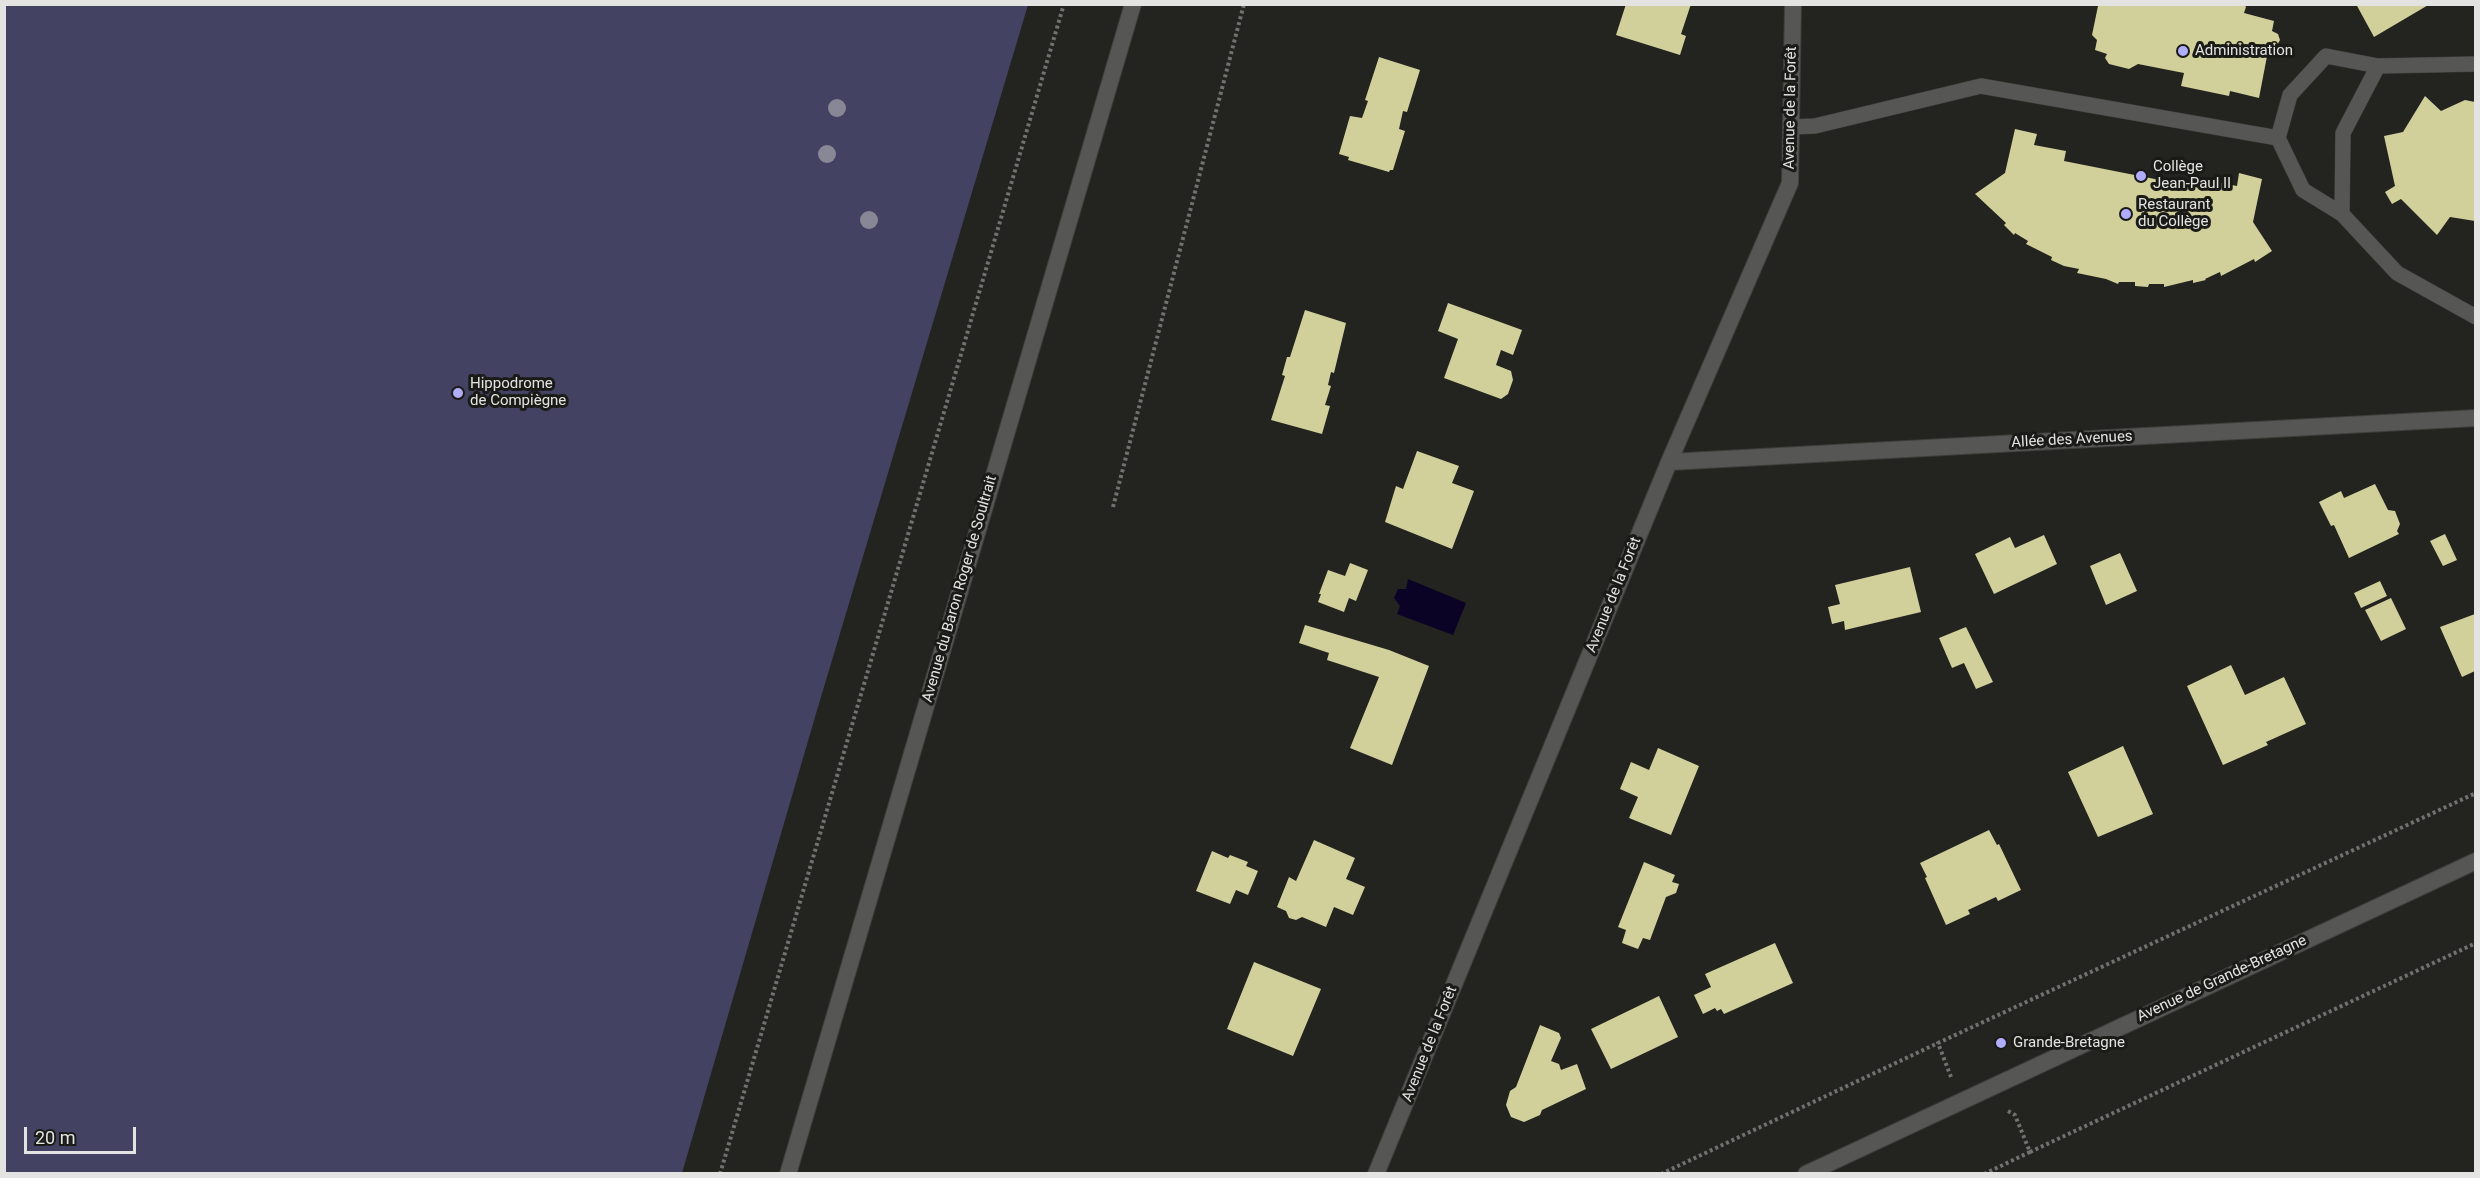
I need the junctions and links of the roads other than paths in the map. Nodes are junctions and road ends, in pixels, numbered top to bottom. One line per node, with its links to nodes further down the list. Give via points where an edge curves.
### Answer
1 (1133, 4): 12 (street, Avenue du Baron Roger de Soultrait)
2 (1793, 4): 5 (street, Avenue de la Forêt)
3 (2475, 64): 4 (lane)
4 (2378, 66): 6 (lane, via 2326,56 2290,95); 7 (lane, via 2343,133)
5 (1791, 127): 6 (lane, via 1815,126 1982,86); 10 (street, Avenue de la Forêt, via 1790,183)
6 (2278, 138): 7 (lane, via 2303,190)
7 (2342, 214): 8 (lane, via 2397,273)
8 (2475, 313)
9 (2475, 418): 10 (street, Allée des Avenues)
10 (1669, 462): 13 (street, Avenue de la Forêt)
11 (2475, 861): 14 (street, Avenue de Grande-Bretagne)
12 (788, 1173)
13 (1377, 1173)
14 (1806, 1173)

